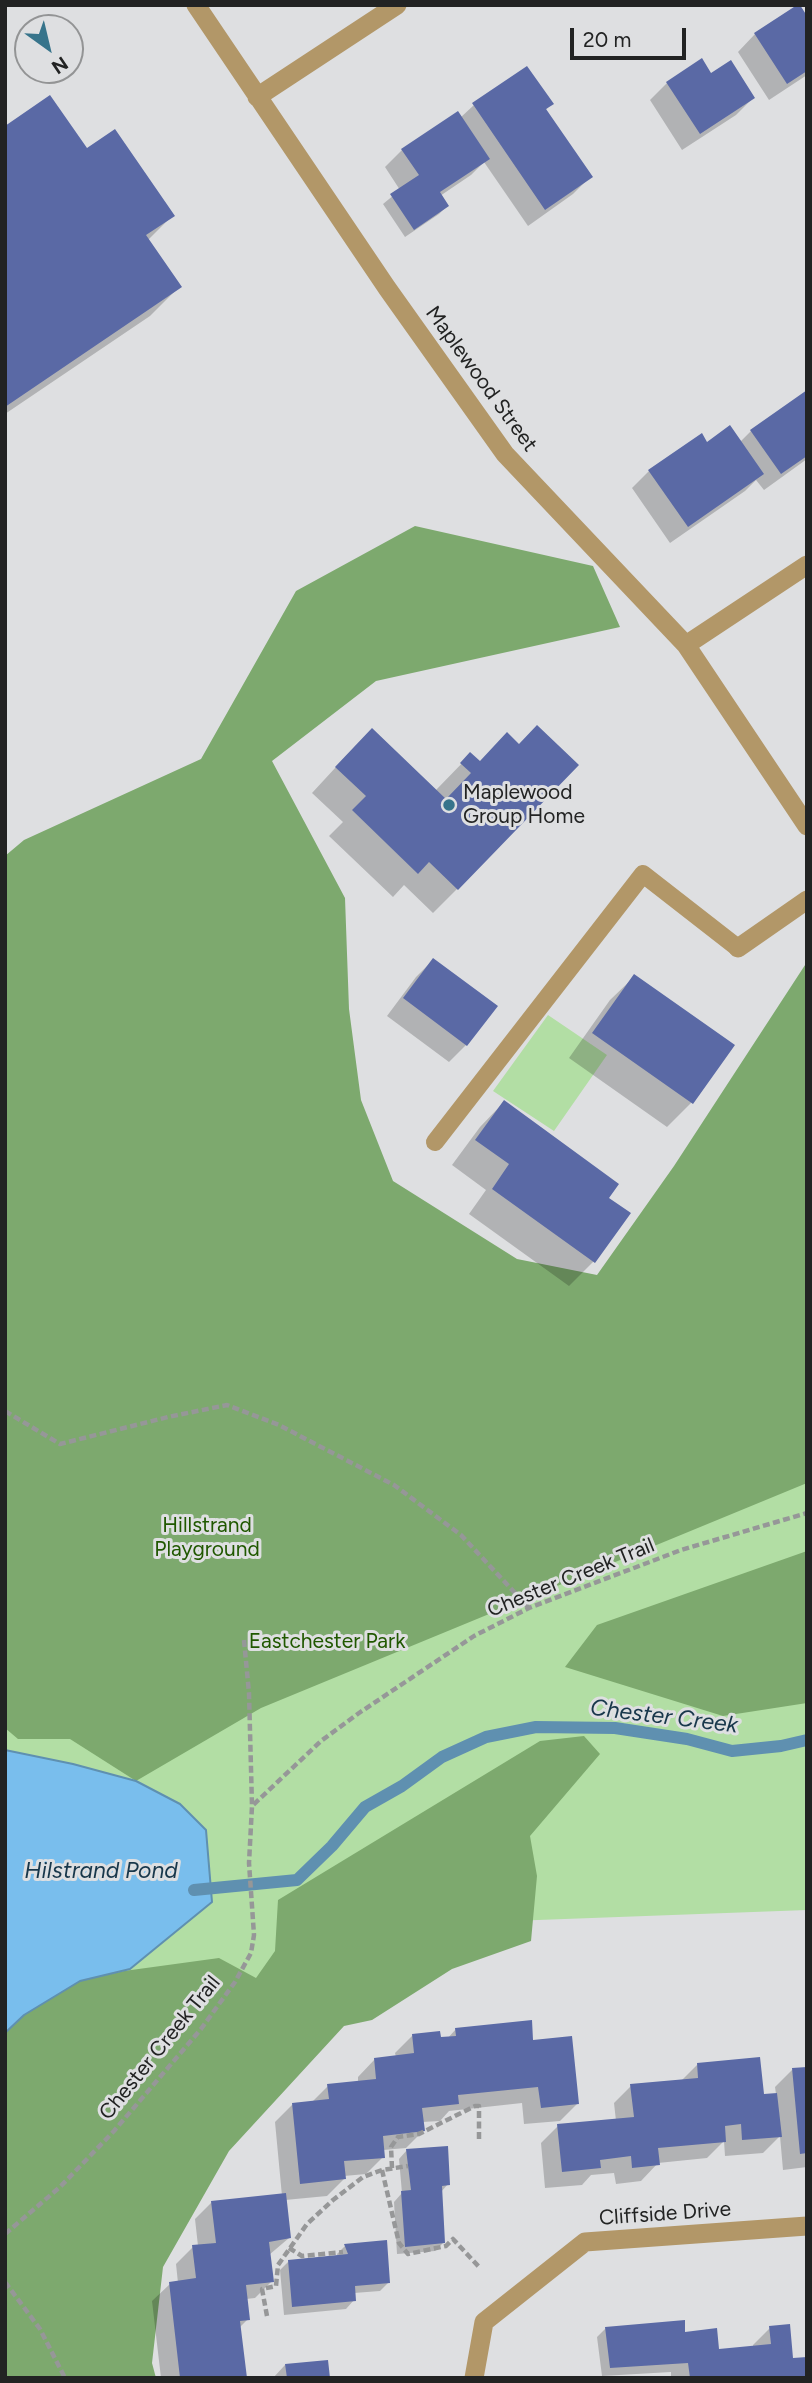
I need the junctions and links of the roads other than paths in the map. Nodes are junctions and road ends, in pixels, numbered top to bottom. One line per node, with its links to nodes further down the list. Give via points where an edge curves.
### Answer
1 (196, 5): 3 (street, Maplewood Street)
2 (397, 5): 3 (street)
3 (257, 97): 5 (street, Maplewood Street, via 505,454)
4 (807, 565): 5 (street)
5 (686, 645): 6 (street, Maplewood Street)
6 (807, 826)
7 (807, 900): 8 (street)
8 (738, 948): 9 (lane, via 643,874)
9 (435, 1142)
10 (807, 2226): 11 (street, Cliffside Drive, via 584,2242 484,2322)
11 (474, 2378)

